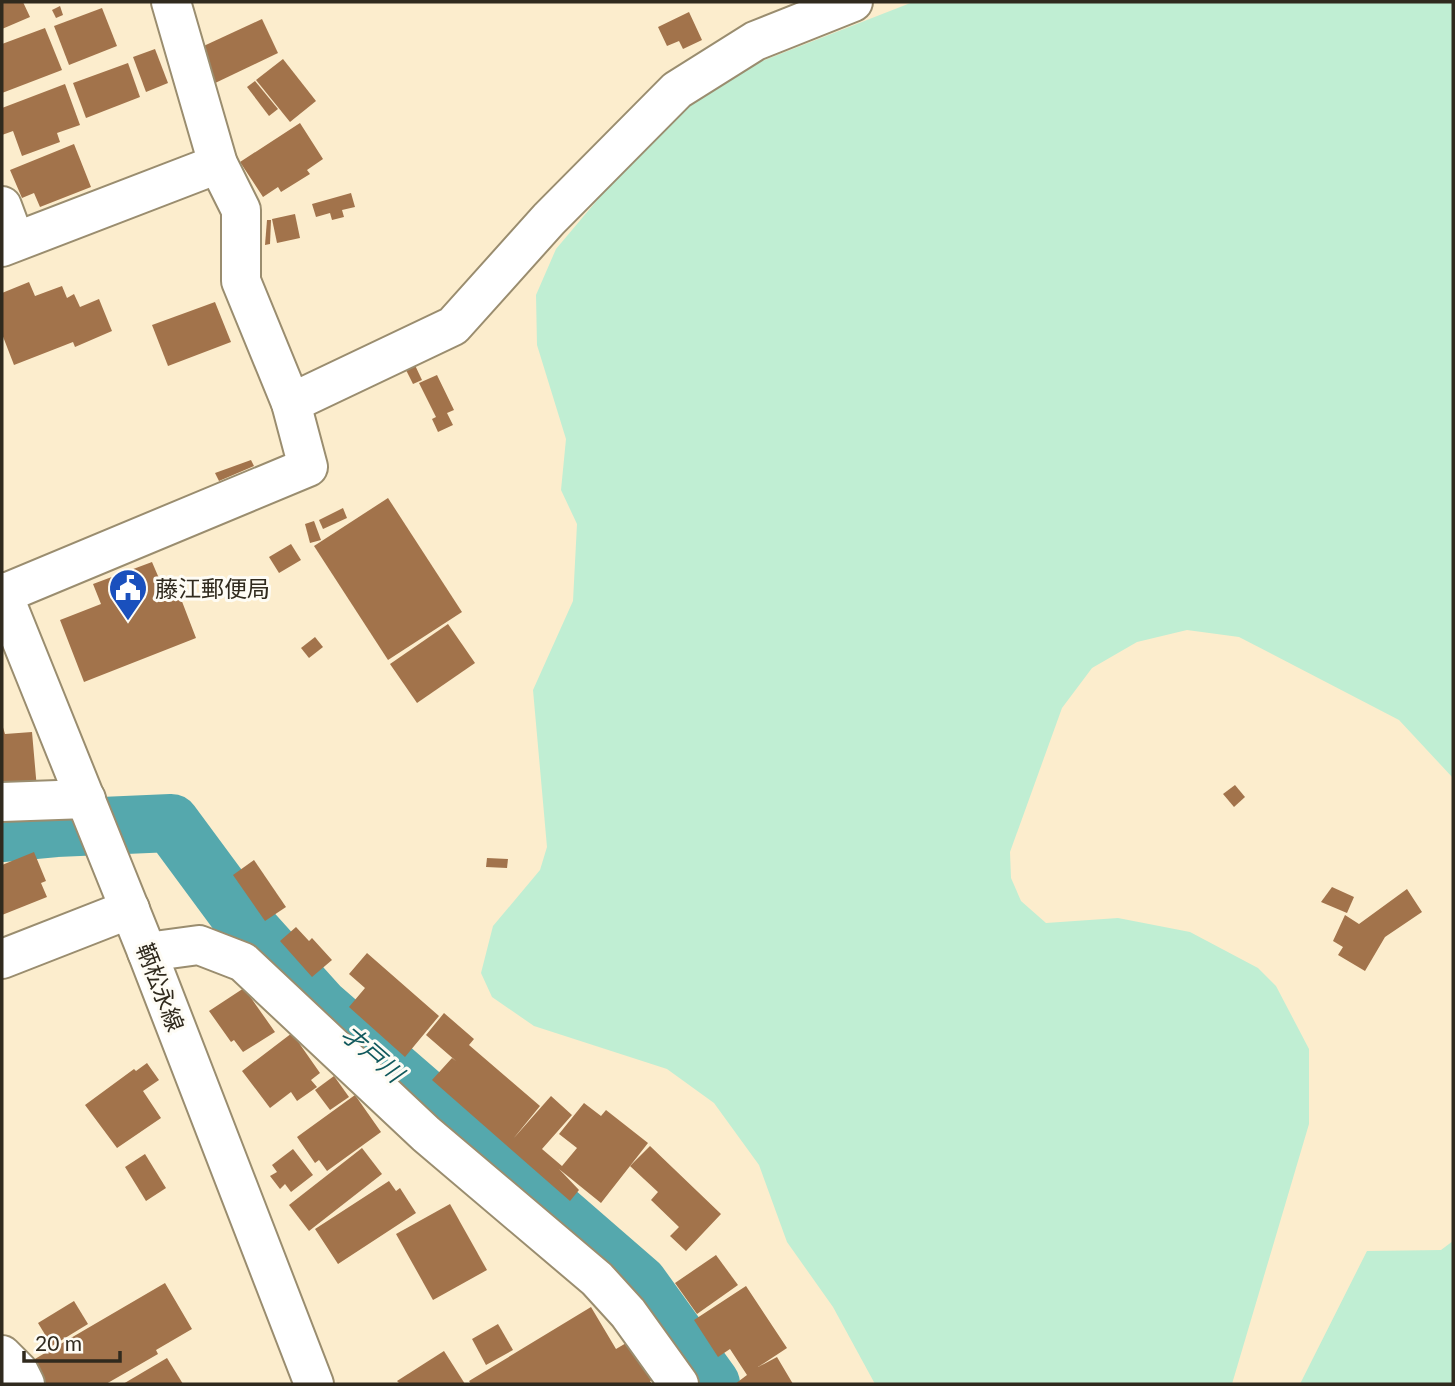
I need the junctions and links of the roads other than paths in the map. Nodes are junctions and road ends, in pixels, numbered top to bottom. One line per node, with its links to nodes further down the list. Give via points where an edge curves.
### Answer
1 (171, 2): 3 (street)
2 (853, 2): 6 (street, via 755,41 677,90 549,219 453,326)
3 (218, 164): 5 (street); 6 (street, via 241,210 241,281)
4 (2, 206): 5 (street)
5 (9, 244)
6 (291, 403): 7 (street, via 308,467)
7 (2, 593): 9 (street, 鞆松永線)
8 (2, 802): 9 (street)
9 (88, 803): 10 (street, 鞆松永線)
10 (130, 909): 11 (street, 鞆松永線); 12 (street)
11 (147, 952): 15 (street, 鞆松永線); 16 (street, via 199,945 243,962 425,1134 597,1279 628,1313)
12 (2, 959)
13 (2, 1355): 14 (street)
14 (25, 1384)
15 (314, 1384)
16 (678, 1384)

